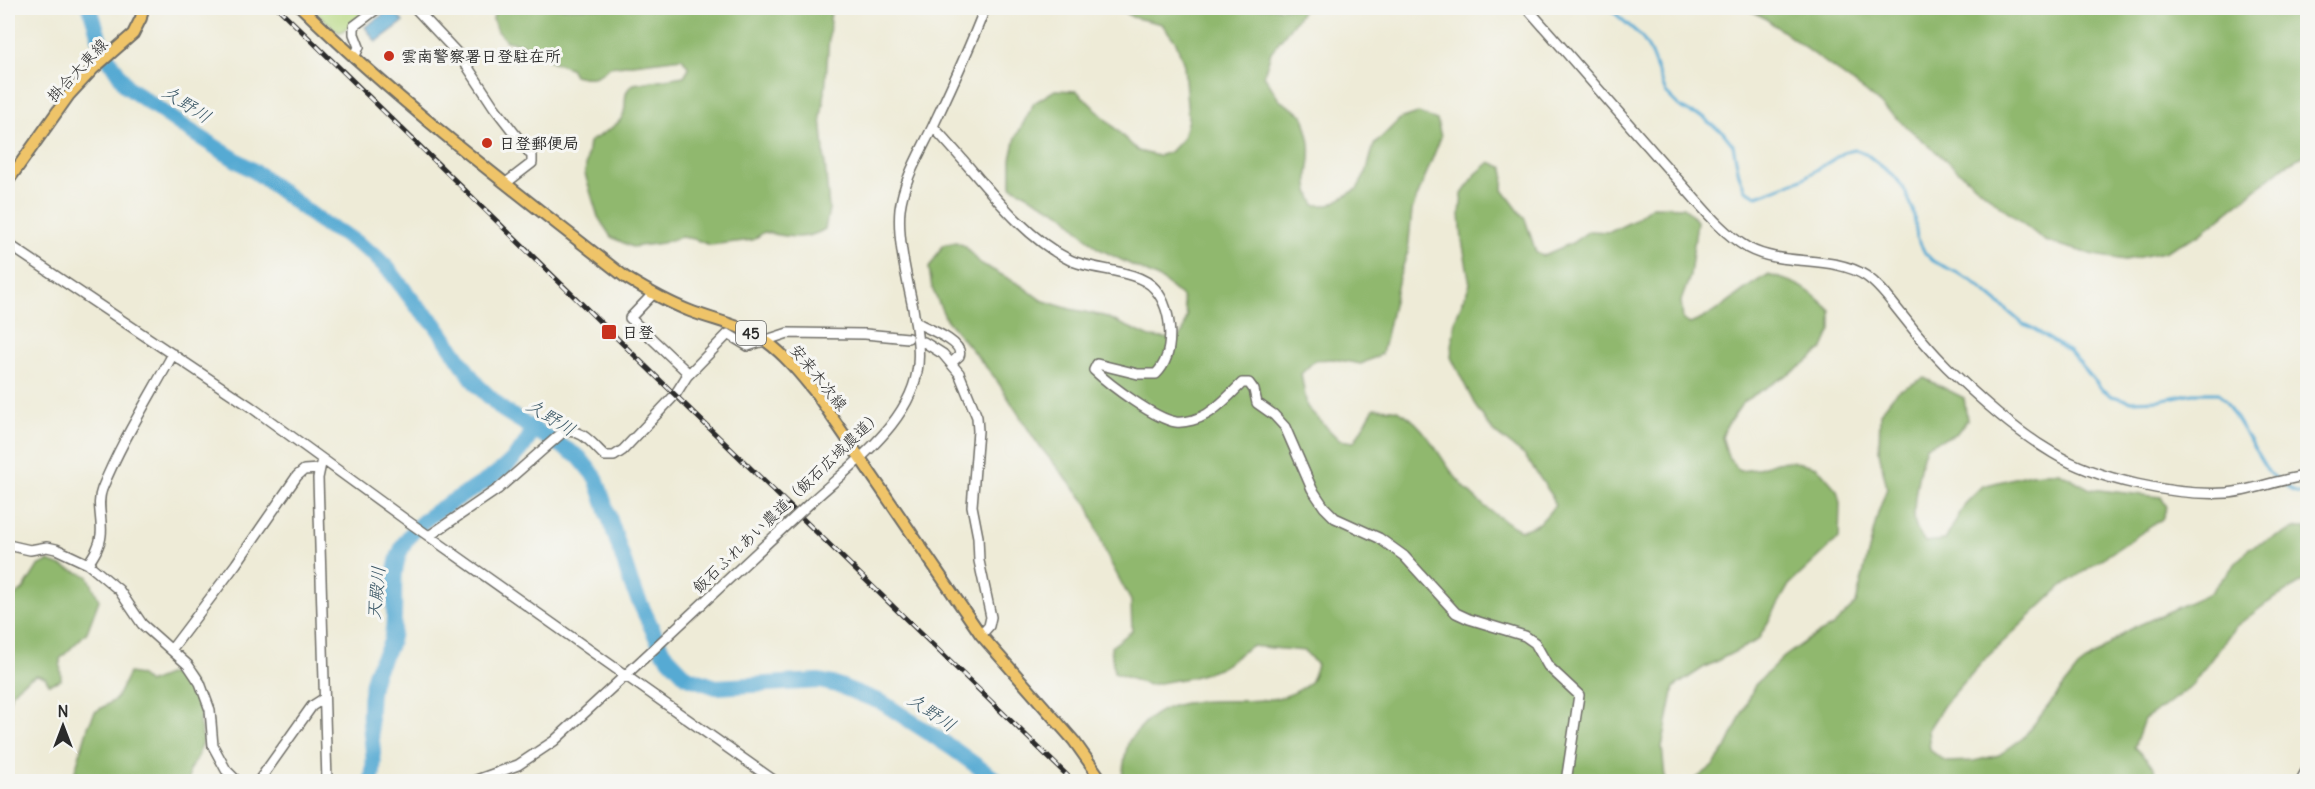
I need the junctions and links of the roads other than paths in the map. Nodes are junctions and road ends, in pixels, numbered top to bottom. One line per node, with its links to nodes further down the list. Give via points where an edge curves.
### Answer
1 (143, 8): 9 (main road, 掛合大東線, via 133,34 69,95)
2 (302, 8): 7 (main road, 安来木次線 / 45)
3 (378, 8): 7 (street, via 354,26 359,47)
4 (415, 8): 10 (street, via 461,57 532,156 532,163)
5 (985, 8): 8 (street, 飯石ふれあい農道（飯石広域農道）)
6 (1527, 8): 23 (street, via 1727,234 1766,255 1836,266 1863,275 1878,286 1951,371 2024,435 2055,454 2124,481 2189,493 2228,493)
7 (354, 58): 10 (main road, 安来木次線 / 45)
8 (933, 127): 13 (street, 飯石ふれあい農道（飯石広域農道）, via 907,178 900,210); 38 (street, via 1011,215 1034,235 1069,259 1128,275 1154,287 1168,319 1168,350 1162,368 1156,374 1138,374 1097,364 1094,370 1106,381 1175,422 1206,415 1242,383 1249,383 1257,403 1285,427 1312,489 1335,518 1379,538 1404,556 1456,613 1535,643 1548,666 1579,695)
9 (8, 181)
10 (506, 183): 12 (main road, 安来木次線 / 45, via 625,277)
11 (8, 244): 17 (street)
12 (653, 294): 15 (main road, 安来木次線 / 45); 19 (street, via 630,318)
13 (915, 322): 18 (street, via 956,345 958,357); 20 (street, 飯石ふれあい農道（飯石広域農道）, via 918,357 913,388 898,416)
14 (908, 338): 15 (street, via 788,333)
15 (765, 340): 19 (street, via 748,346 728,334); 20 (main road, 安来木次線 / 45, via 785,356 815,392)
16 (924, 342): 18 (street)
17 (173, 354): 21 (street); 26 (street, via 102,489 101,534)
18 (952, 363): 27 (street, via 977,417 972,506 991,617)
19 (687, 376): 24 (street, via 675,395 614,456 605,456 580,433 563,432 486,498)
20 (861, 457): 27 (main road, 安来木次線 / 45); 29 (street, 飯石ふれあい農道（飯石広域農道）, bridge)
21 (322, 459): 22 (street); 24 (street)
22 (319, 469): 28 (street, via 304,470 297,476); 30 (street)
23 (2307, 476)
24 (425, 533): 29 (street)
25 (8, 545): 26 (street, via 30,550 47,547)
26 (88, 564): 28 (street, via 119,590 142,624)
27 (981, 635): 37 (main road, 安来木次線 / 45, via 1074,741)
28 (171, 650): 32 (street, via 200,683 210,710 213,746 226,770)
29 (625, 675): 35 (street, 飯石ふれあい農道（飯石広域農道）, via 554,741 518,765); 36 (street)
30 (323, 699): 33 (street, via 312,706); 34 (street)
31 (2307, 767): 39 (street)
32 (238, 782)
33 (258, 782)
34 (327, 782)
35 (471, 782)
36 (776, 782)
37 (1103, 782)
38 (1566, 782)
39 (2300, 782)

